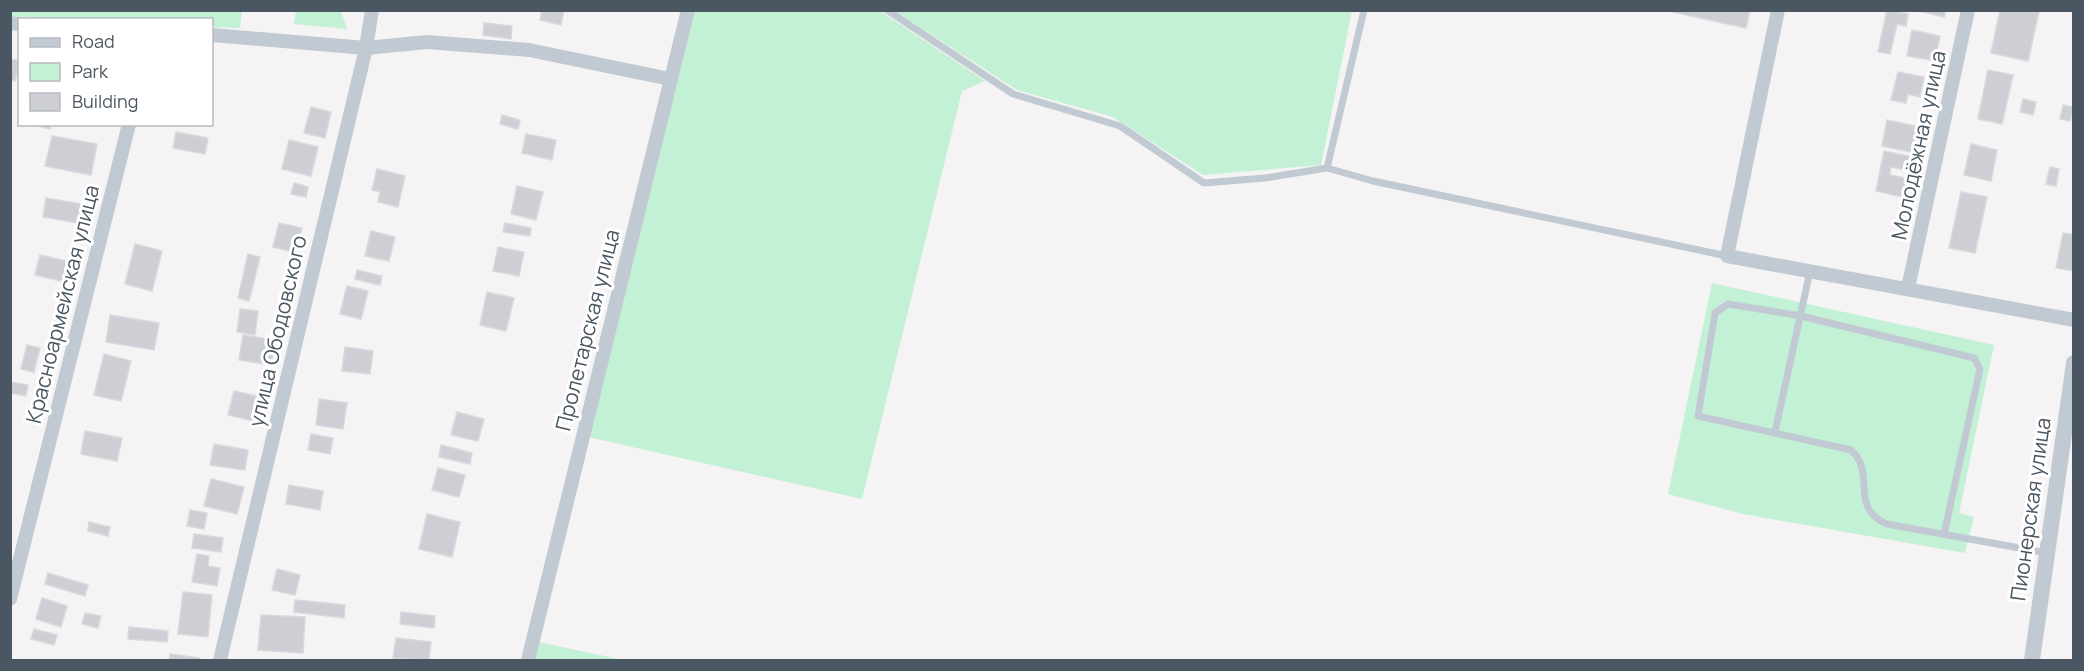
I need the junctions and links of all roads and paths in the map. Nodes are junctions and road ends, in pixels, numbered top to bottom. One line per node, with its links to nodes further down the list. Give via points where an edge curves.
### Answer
1 (372, 10): 8 (street, улица Ободовского)
2 (688, 10): 9 (street, Пролетарская улица)
3 (887, 10): 11 (lane, via 1013,94 1120,126 1204,183)
4 (1364, 10): 11 (lane)
5 (1778, 10): 12 (street)
6 (1968, 10): 14 (street, Молодёжная улица)
7 (213, 35): 8 (street)
8 (366, 48): 9 (street, via 427,42 530,50); 22 (street, улица Ободовского)
9 (670, 80): 23 (street, Пролетарская улица)
10 (128, 126): 21 (street, Красноармейская улица)
11 (1327, 168): 12 (lane)
12 (1727, 256): 13 (street)
13 (1810, 271): 14 (street); 15 (lane)
14 (1908, 288): 16 (street)
15 (1801, 316): 18 (lane); 18 (lane, via 1728,304 1715,313 1697,414); 19 (lane, via 1969,355 1979,365)
16 (2073, 320)
17 (2073, 363): 20 (street, Пионерская улица)
18 (1775, 432): 19 (lane, via 1851,450 1860,460 1865,501 1873,516 1887,524)
19 (1944, 534): 20 (lane)
20 (2047, 553): 24 (street, Пионерская улица)
21 (10, 599)
22 (220, 660)
23 (528, 660)
24 (2032, 660)

